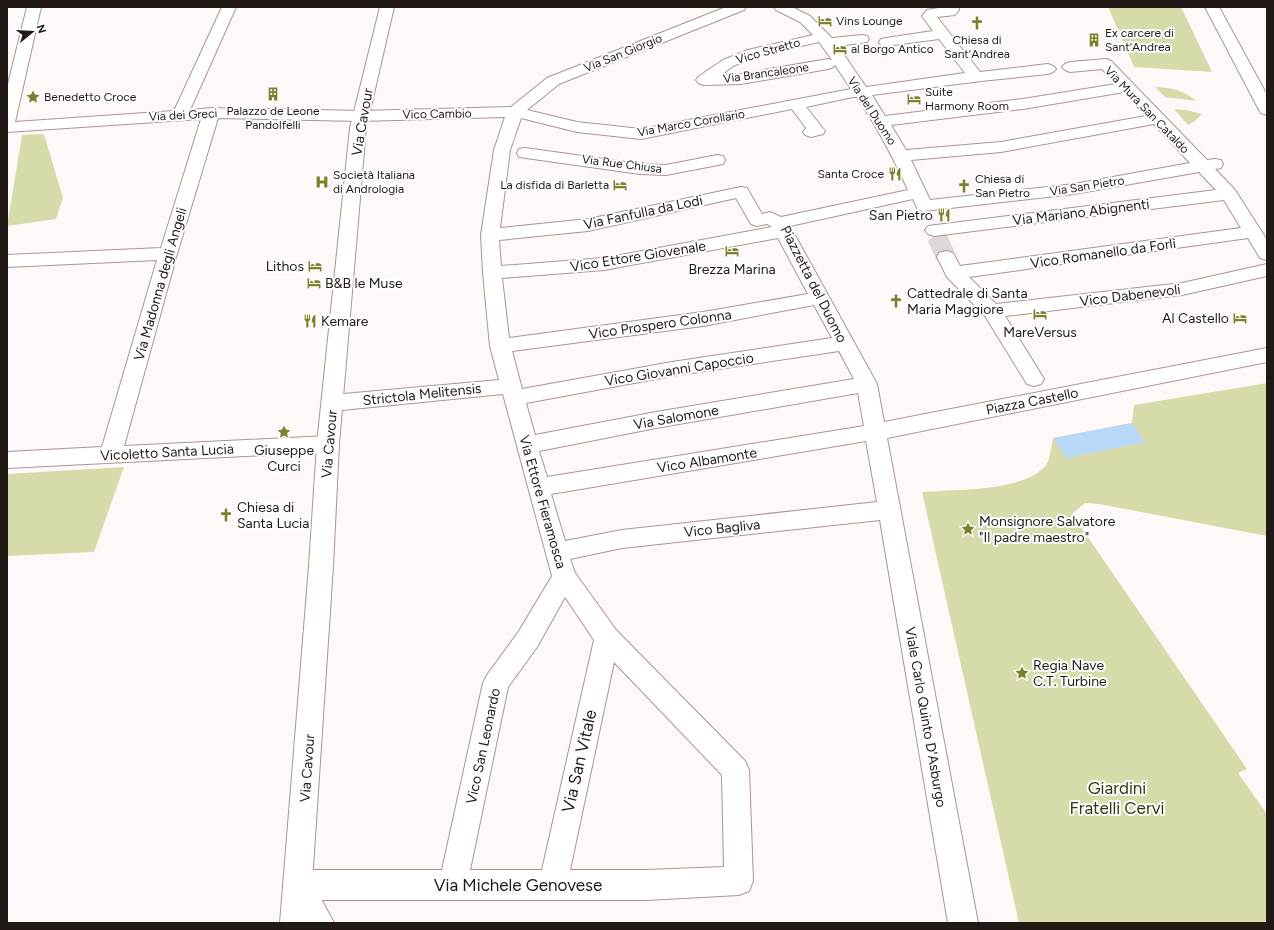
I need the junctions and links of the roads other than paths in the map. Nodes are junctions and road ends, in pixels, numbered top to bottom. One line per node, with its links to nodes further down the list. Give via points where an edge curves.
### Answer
1 (34, 7): 23 (street)
2 (229, 7): 20 (street)
3 (387, 7): 21 (street, Via Cavour)
4 (739, 7): 18 (street, Via San Giorgio, via 552,81)
5 (781, 7): 9 (street, Via del Duomo, via 805,19)
6 (952, 7): 8 (street, via 950,12 929,14)
7 (1212, 7): 17 (street)
8 (942, 34): 9 (street, Vico Stretto, via 876,43 872,38); 12 (street)
9 (821, 39): 10 (street, Via del Duomo); 13 (street, Vico Stretto, via 753,53 728,63)
10 (835, 62): 13 (street, Via Brancaleone, via 741,78); 15 (street, Via del Duomo)
11 (1088, 66): 12 (street, Via Marco Corollario); 14 (street, Via Mura San Cataldo, via 1106,64)
12 (975, 76): 15 (street, Via Marco Corollario)
13 (704, 80)
14 (1127, 87): 22 (street, Via Mura San Cataldo); 24 (street, via 1023,104)
15 (854, 93): 16 (street, Via Marco Corollario); 24 (street, Via del Duomo)
16 (796, 104): 18 (street, Via Marco Corollario, via 641,134 577,127); 26 (street, via 817,131)
17 (1267, 110)
18 (515, 112): 21 (street, Vico Cambio); 27 (street, Via Ettore Fieramosca)
19 (211, 113): 20 (street, Via dei Greci); 21 (street, Via dei Greci); 37 (street, Via Madonna degli Angeli)
20 (180, 115): 25 (street, Via dei Greci)
21 (360, 116): 50 (street, Via Cavour)
22 (1157, 119): 28 (street, via 1001,147); 30 (street, Via Mura San Cataldo)
23 (7, 121)
24 (881, 121): 28 (street, Via del Duomo)
25 (7, 126)
26 (812, 132)
27 (502, 150): 29 (street, Via Rue Chiusa, via 640,169 666,170); 36 (street, Via Ettore Fieramosca)
28 (901, 156): 32 (street, Via del Duomo)
29 (717, 160)
30 (1209, 165): 31 (street, Via Mura San Cataldo); 32 (street, Via San Pietro, via 1074,189)
31 (1229, 194): 34 (street, Via Mura San Cataldo); 35 (street, Via Mariano Abignenti)
32 (921, 200): 33 (street, Piazzetta del Duomo); 35 (street, Via del Duomo)
33 (781, 227): 36 (street, Via Fanfulla da Lodi, via 770,218 757,220 741,192 588,225); 41 (street, Vico Ettore Giovenale, via 604,264); 42 (street, Piazzetta del Duomo)
34 (1253, 232): 38 (street, Via Mura San Cataldo); 43 (street, Vico Romanello da Forlì, via 950,265)
35 (935, 233)
36 (490, 235): 41 (street, Via Ettore Fieramosca)
37 (168, 254): 39 (street); 54 (street, Via Madonna degli Angeli)
38 (1267, 254)
39 (7, 261)
40 (1267, 270): 43 (street, Vico Dabenevoli, via 1182,289)
41 (492, 273): 45 (street, Via Ettore Fieramosca)
42 (820, 298): 44 (street, Piazzetta del Duomo); 45 (street, Vico Prospero Colonna, via 703,320)
43 (992, 311): 47 (street)
44 (844, 342): 48 (street, Piazzetta del Duomo); 49 (street, Vico Giovanni Capoccio)
45 (500, 346): 49 (street, Via Ettore Fieramosca)
46 (1267, 355): 51 (street, Piazza Castello)
47 (1034, 379)
48 (867, 384): 51 (street, Piazzetta del Duomo); 53 (street, Via Salomone)
49 (513, 392): 50 (street, Strictola Melitensis); 53 (street, Via Ettore Fieramosca)
50 (332, 403): 52 (street, Via Cavour)
51 (875, 432): 56 (street, Vico Albamonte); 57 (street)
52 (328, 444): 54 (street, Vicoletto Santa Lucia); 63 (street, Via Cavour)
53 (526, 445): 56 (street, Via Ettore Fieramosca)
54 (111, 455): 55 (street, Vicoletto Santa Lucia)
55 (7, 460)
56 (539, 487): 58 (street, Via Ettore Fieramosca)
57 (889, 510): 58 (street, Vico Bagliva, via 622,539); 67 (street, Viale Carlo Quinto D'Asburgo)
58 (556, 552): 59 (street, Via Ettore Fieramosca)
59 (564, 577): 60 (street, Via Ettore Fieramosca); 64 (street, Vico San Leonardo, via 528,639 496,683)
60 (607, 638): 61 (street, Via Ettore Fieramosca, via 735,770); 62 (street, Via San Vitale)
61 (739, 881): 62 (street, Via Michele Genovese, via 647,885)
62 (552, 884): 64 (street, Via Michele Genovese)
63 (298, 885): 64 (street, Via Michele Genovese); 65 (street, Via Cavour); 66 (street)
64 (453, 885)
65 (295, 923)
66 (319, 923)
67 (963, 923)

